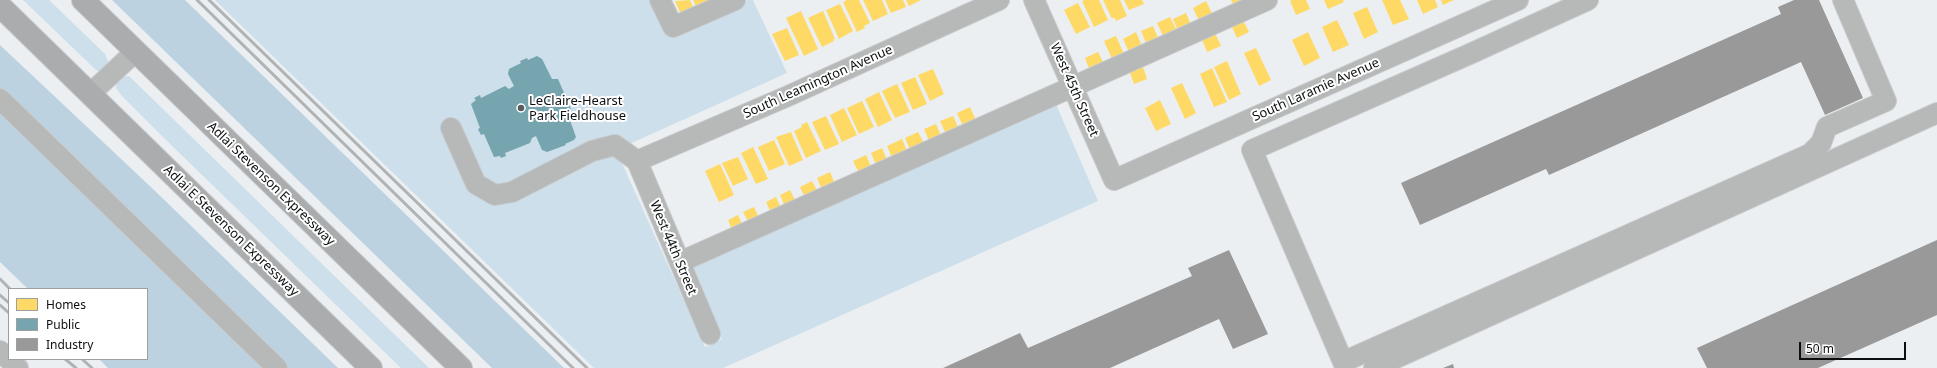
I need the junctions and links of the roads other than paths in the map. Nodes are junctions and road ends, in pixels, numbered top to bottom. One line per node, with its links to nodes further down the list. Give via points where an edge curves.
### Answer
1 (83, 0): 11 (highway, Adlai Stevenson Expressway)
2 (660, 0): 3 (street, via 673,27)
3 (735, 0)
4 (999, 0): 17 (street, South Leamington Avenue)
5 (1034, 0): 12 (street, West 45th Street)
6 (1267, 0): 12 (street)
7 (1588, 0): 8 (street, via 1252,150 1343,362 1810,154 1821,143 1827,127 1886,100)
8 (1843, 0)
9 (1511, 1): 18 (street, South Laramie Avenue)
10 (5, 12): 13 (highway, Adlai E Stevenson Expressway)
11 (135, 52): 13 (street); 27 (highway, Adlai Stevenson Expressway)
12 (1073, 87): 18 (street, West 45th Street); 19 (street)
13 (91, 93): 26 (highway, Adlai E Stevenson Expressway)
14 (0, 99): 25 (street)
15 (1937, 113): 28 (street)
16 (451, 128): 17 (street, via 476,184 495,195 512,192 592,152 615,145)
17 (637, 162): 19 (street, West 44th Street)
18 (1114, 180)
19 (680, 262): 20 (street, West 44th Street)
20 (710, 334)
21 (0, 351): 22 (street)
22 (8, 359)
23 (10, 360): 24 (street)
24 (18, 368)
25 (277, 368)
26 (372, 368)
27 (461, 368)
28 (1374, 368)

